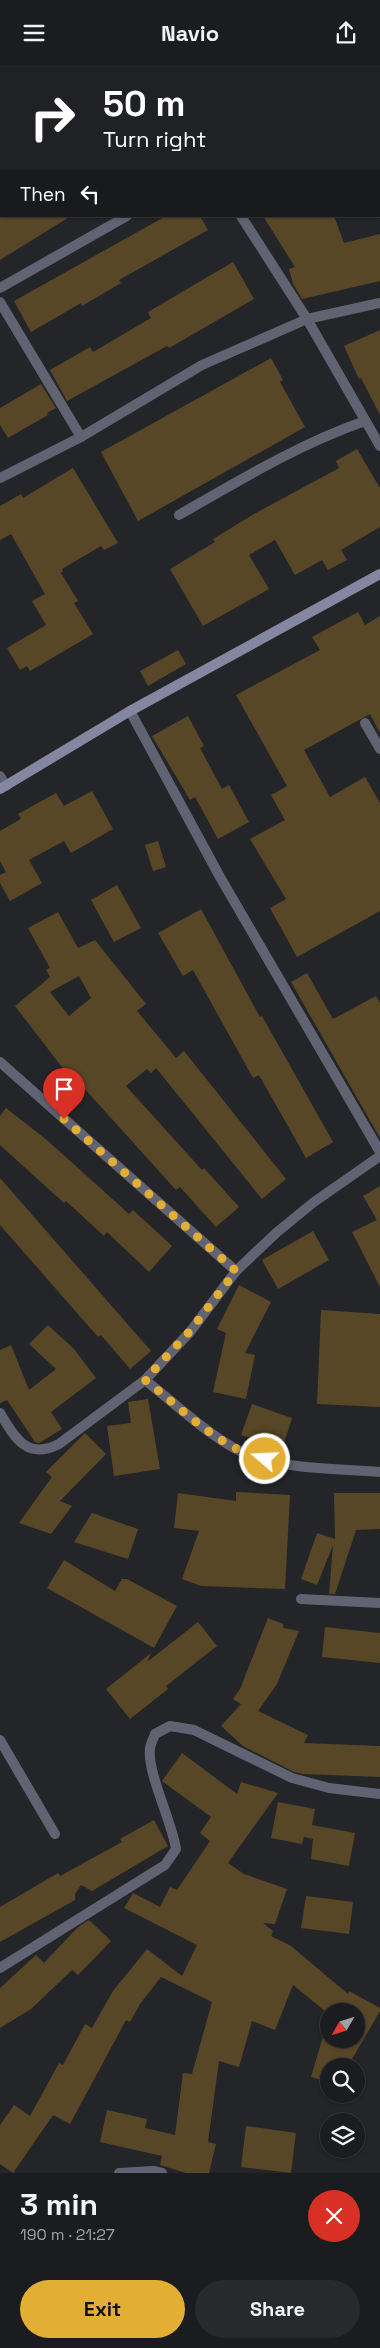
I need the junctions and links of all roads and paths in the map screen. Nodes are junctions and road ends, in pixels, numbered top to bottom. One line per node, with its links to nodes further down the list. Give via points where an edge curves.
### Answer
1 (125, 217): 3 (street)
2 (242, 217): 6 (street)
3 (0, 287)
4 (0, 302): 8 (street)
5 (380, 303): 6 (street)
6 (307, 319): 7 (street); 8 (street, via 202,365)
7 (365, 421): 9 (street); 11 (street, via 326,435 279,458)
8 (81, 437): 10 (street)
9 (380, 446)
10 (0, 478)
11 (179, 515)
12 (380, 574): 13 (street)
13 (130, 711): 17 (street); 19 (street, via 220,877)
14 (365, 723): 15 (street)
15 (380, 749)
16 (0, 776): 17 (street)
17 (3, 788)
18 (0, 1062): 20 (street)
19 (380, 1154): 20 (street, via 314,1202)
20 (236, 1271): 21 (street, via 190,1331)
21 (145, 1380): 22 (street, via 47,1450 34,1451 20,1441); 23 (street, via 224,1442 251,1456 279,1463)
22 (0, 1413)
23 (380, 1472)
24 (301, 1599): 25 (street)
25 (380, 1603)
26 (0, 1740): 28 (street)
27 (380, 1794): 29 (street, via 292,1778 194,1730 170,1726 155,1734 150,1749 152,1767 174,1833 176,1849 165,1865)
28 (55, 1834)
29 (0, 1968)
30 (119, 2173): 31 (street)
31 (162, 2173)

